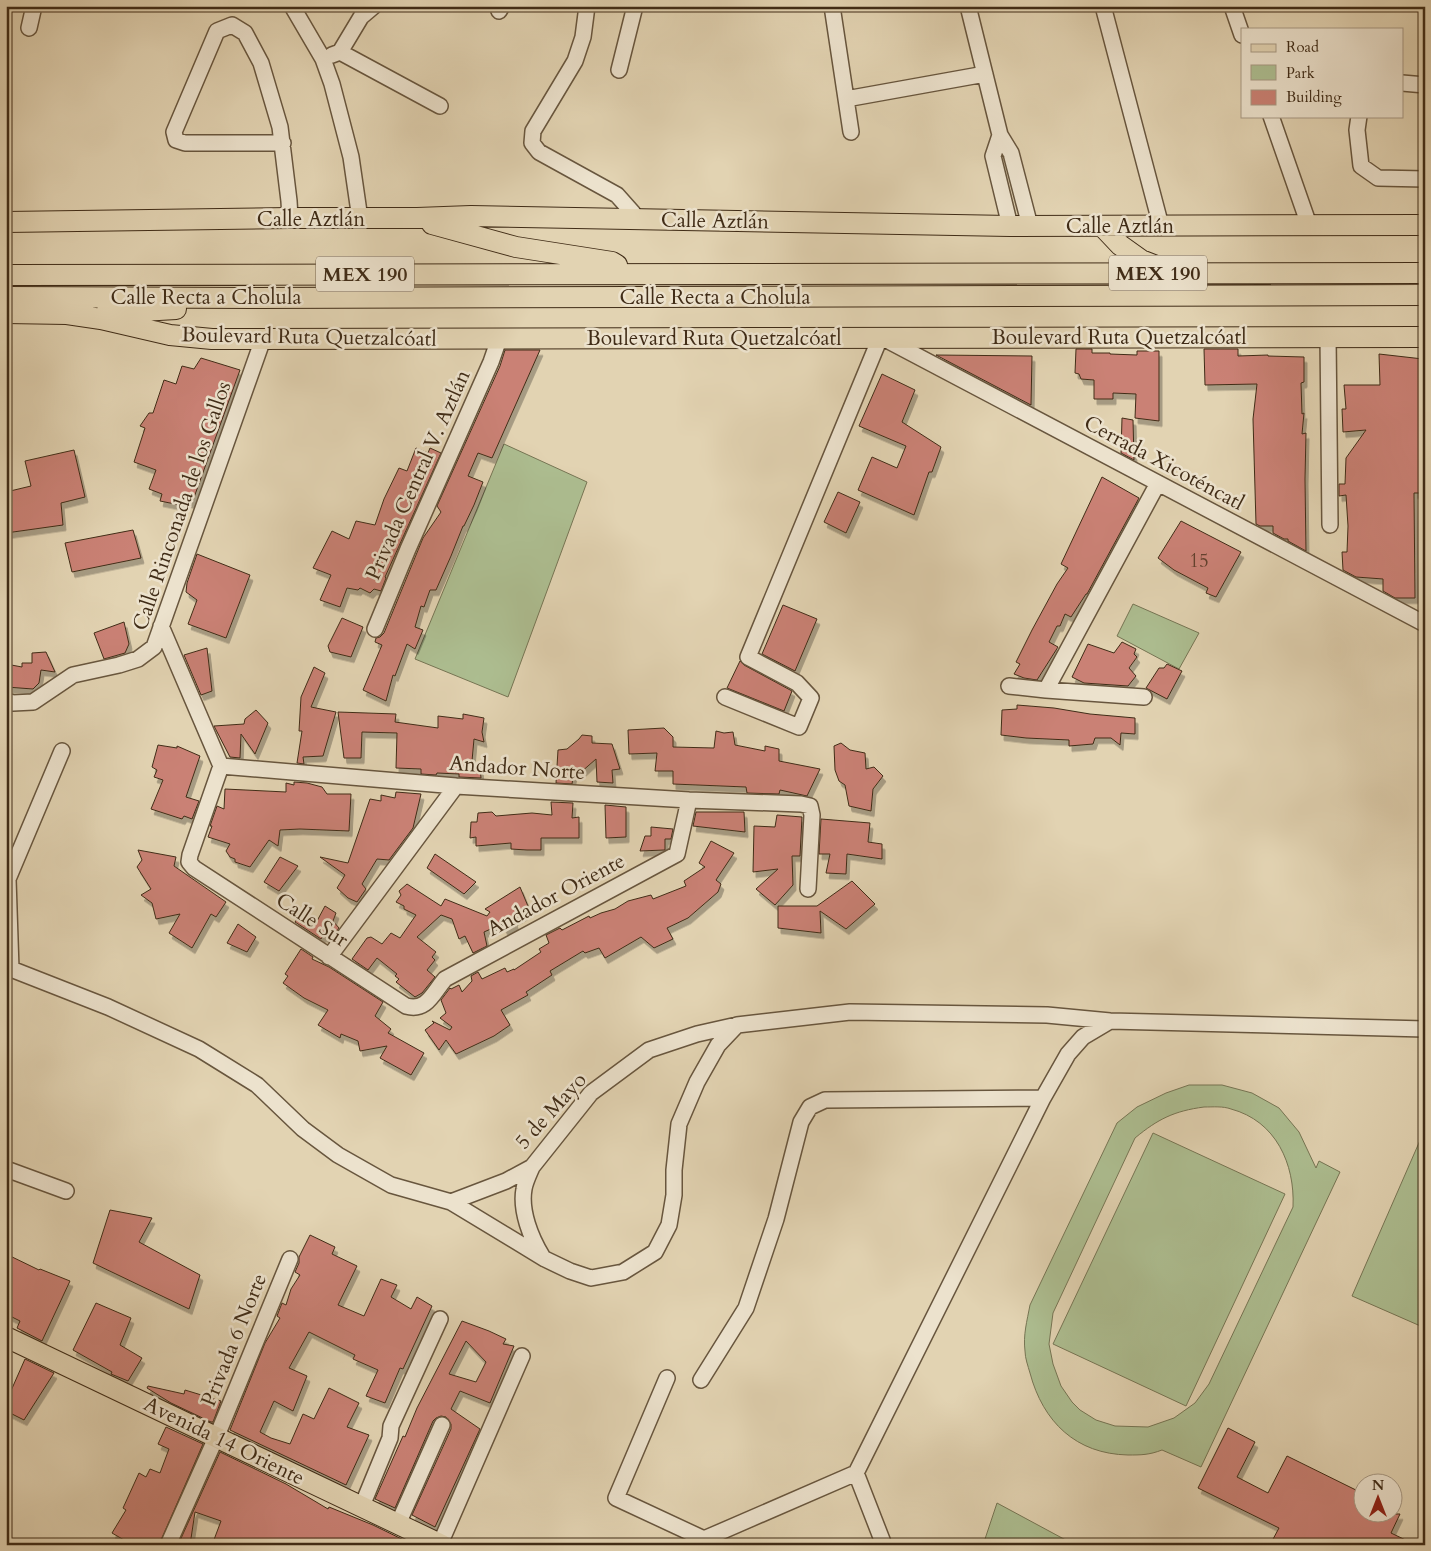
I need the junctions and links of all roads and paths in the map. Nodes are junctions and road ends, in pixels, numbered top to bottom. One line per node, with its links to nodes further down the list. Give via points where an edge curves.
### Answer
1 (34, 6): 10 (street)
2 (292, 6): 13 (street)
3 (374, 6): 12 (street, via 361,17)
4 (587, 6): 28 (street, via 575,61 533,131 532,144 539,152 617,194)
5 (635, 6): 14 (street)
6 (832, 6): 18 (street)
7 (968, 6): 15 (street)
8 (1103, 6): 34 (street)
9 (1232, 6): 11 (street)
10 (29, 28)
11 (1241, 32)
12 (340, 52): 13 (street); 19 (street)
13 (323, 59): 27 (street, via 351,157)
14 (619, 70)
15 (985, 74): 18 (street); 32 (street, via 1000,134 1011,153)
16 (1404, 83): 17 (street)
17 (1425, 86)
18 (846, 99): 22 (street)
19 (440, 106)
20 (1272, 118): 30 (street)
21 (1359, 118): 24 (street, via 1361,166 1378,178)
22 (851, 132)
23 (283, 144): 23 (street, via 261,63 245,33 232,25 217,31 174,132 176,140 185,144); 25 (street)
24 (1425, 179)
25 (290, 218): 27 (main road, Calle Aztlán); 29 (main road, Calle Aztlán)
26 (417, 218): 27 (main road, Calle Aztlán); 28 (main road, Calle Aztlán); 35 (main road, via 516,247 612,262)
27 (360, 219)
28 (635, 219): 32 (main road, Calle Aztlán)
29 (6, 222)
30 (1309, 225): 31 (main road, Calle Aztlán); 34 (main road, Calle Aztlán)
31 (1425, 225)
32 (1020, 226): 33 (main road, Calle Aztlán)
33 (1102, 226): 34 (main road, Calle Aztlán); 36 (main road, via 1141,260)
34 (1161, 226)
35 (632, 273): 36 (main road, MEX 190); 38 (main road, MEX 190)
36 (1173, 273): 37 (main road, MEX 190)
37 (1425, 273)
38 (6, 275)
39 (1425, 295): 41 (main road, Calle Recta a Cholula / MEX 190)
40 (6, 297): 41 (main road, Calle Recta a Cholula / MEX 190)
41 (255, 298): 43 (main road, via 164,310)
42 (6, 313): 43 (main road, Boulevard Ruta Quetzalcóatl)
43 (67, 314): 47 (main road, Boulevard Ruta Quetzalcóatl, via 170,335)
44 (1328, 336): 45 (main road, Boulevard Ruta Quetzalcóatl); 46 (main road, Boulevard Ruta Quetzalcóatl); 50 (street)
45 (1425, 337)
46 (882, 338): 48 (main road, Boulevard Ruta Quetzalcóatl); 49 (street, Cerrada Xicoténcatl); 57 (street, via 748,657 797,682 811,698 799,727)
47 (263, 339): 48 (main road, Boulevard Ruta Quetzalcóatl); 52 (street, Calle Rinconada de los Gallos)
48 (499, 339): 53 (street, Privada Central V. Aztlán)
49 (1158, 483): 51 (street, Cerrada Xicoténcatl); 55 (street)
50 (1330, 526)
51 (1425, 624)
52 (160, 626): 58 (street, Calle Rinconada de los Gallos, via 154,647 138,659 73,675 33,702); 60 (street)
53 (375, 629)
54 (1009, 686): 55 (street)
55 (1046, 690): 56 (street)
56 (1144, 696)
57 (725, 697)
58 (6, 701)
59 (62, 751): 63 (street)
60 (221, 766): 61 (street, Andador Norte); 65 (street, Calle Sur, via 189,862)
61 (456, 786): 62 (street, Andador Norte); 65 (street)
62 (689, 800): 64 (street, Andador Norte, via 810,806); 67 (street, Andador Oriente, via 677,854 445,979 425,1005)
63 (7, 879): 66 (street)
64 (808, 889)
65 (329, 957): 67 (street, Calle Sur, via 406,1006)
66 (9, 968): 75 (street, via 108,1007 199,1049 258,1085 303,1129 338,1155 390,1184)
67 (415, 1008)
68 (1110, 1021): 69 (street, 5 de Mayo, via 1047,1015 850,1012); 70 (street, 5 de Mayo); 71 (street, via 1083,1037 1068,1054)
69 (737, 1025): 72 (street, 5 de Mayo, via 696,1034 649,1050 591,1093); 76 (street, via 718,1045 679,1124 669,1224 655,1252 622,1272 591,1278)
70 (1425, 1029)
71 (1043, 1098): 82 (street, via 825,1100 810,1108 801,1122 776,1219 746,1308); 85 (street)
72 (532, 1167): 75 (street, 5 de Mayo, via 506,1181); 76 (street, via 524,1189 524,1208 532,1240)
73 (6, 1168): 74 (street)
74 (66, 1190)
75 (450, 1202): 76 (street)
76 (545, 1259)
77 (290, 1260): 84 (street, Privada 6 Norte)
78 (440, 1319): 86 (street, via 391,1426 390,1438)
79 (6, 1337): 84 (main road, Avenida 14 Oriente)
80 (522, 1356): 88 (street)
81 (667, 1378): 85 (street, via 616,1498 704,1539)
82 (701, 1380)
83 (442, 1425): 87 (street)
84 (216, 1437): 86 (main road, Avenida 14 Oriente); 89 (street, Privada 6 Norte)
85 (856, 1473): 90 (street)
86 (362, 1506): 87 (main road, Avenida 14 Oriente)
87 (398, 1524): 88 (main road, Avenida 14 Oriente)
88 (441, 1544)
89 (168, 1545)
90 (884, 1545)

